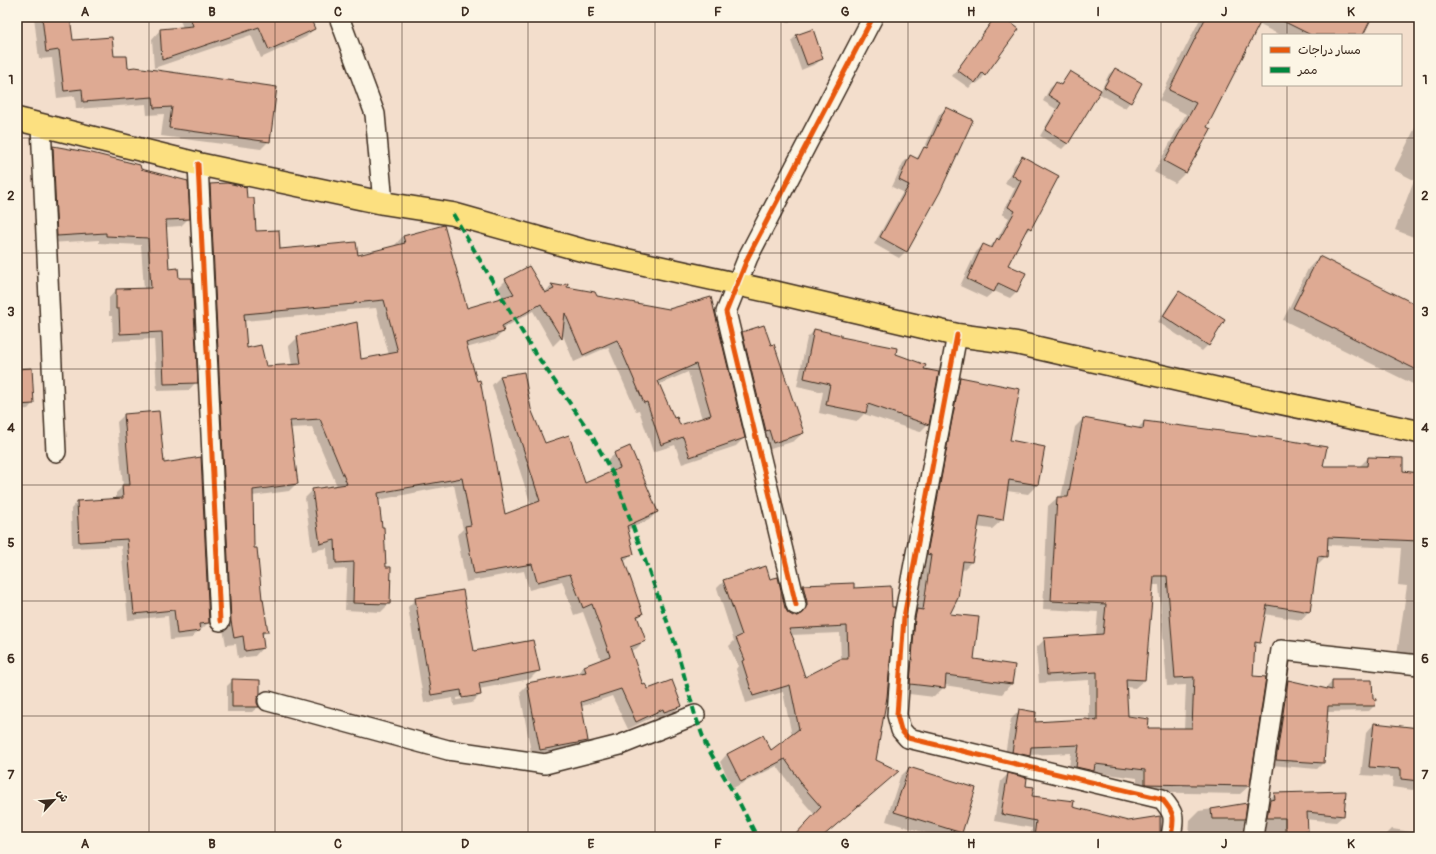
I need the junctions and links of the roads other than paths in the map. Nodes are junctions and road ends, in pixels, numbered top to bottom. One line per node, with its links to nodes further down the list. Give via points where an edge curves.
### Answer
1 (339, 17): 6 (street, via 375,114)
2 (873, 17): 7 (street, via 748,257)
3 (17, 119): 4 (main road)
4 (41, 125): 5 (main road); 10 (street)
5 (198, 164): 6 (main road); 12 (street)
6 (383, 203): 7 (main road, via 453,214 586,251)
7 (736, 285): 8 (main road); 11 (street, via 726,312)
8 (957, 335): 9 (main road, via 1016,343); 16 (street, via 904,617 897,715 901,730 908,738 1162,799 1171,809 1174,819)
9 (1419, 432)
10 (56, 452)
11 (796, 605)
12 (220, 621)
13 (1419, 665): 17 (street, via 1281,650)
14 (268, 701): 15 (street, via 448,750 545,764 620,746)
15 (696, 715)
16 (1171, 837)
17 (1253, 837)

